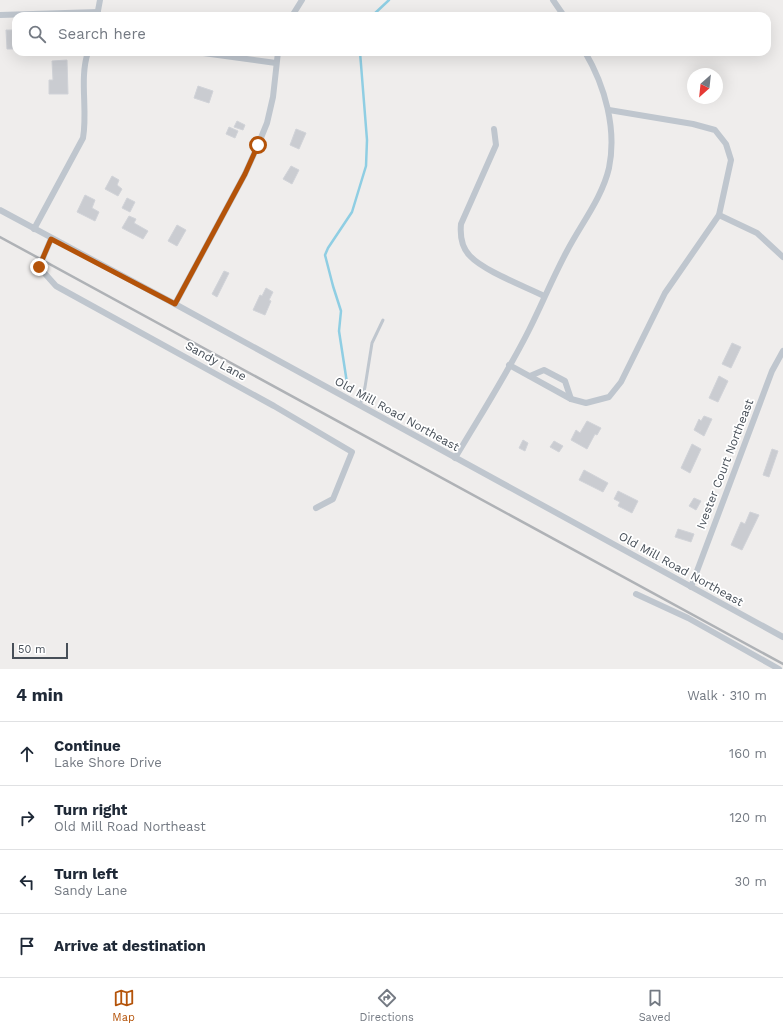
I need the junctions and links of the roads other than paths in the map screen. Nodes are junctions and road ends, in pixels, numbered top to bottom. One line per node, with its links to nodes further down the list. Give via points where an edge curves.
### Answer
1 (100, 0): 4 (street)
2 (302, 0): 5 (street)
3 (553, 0): 6 (street)
4 (98, 12)
5 (294, 12)
6 (561, 12)
7 (0, 15): 8 (street)
8 (12, 15)
9 (87, 56): 18 (street, via 83,138)
10 (225, 56): 13 (street)
11 (277, 56): 13 (street)
12 (587, 56): 14 (street)
13 (276, 63): 22 (street, via 273,97 267,123 258,145)
14 (609, 110): 17 (street, via 715,130 726,144 731,160); 21 (street, via 609,168 599,196)
15 (494, 129): 21 (street, via 496,145 461,224 460,237 469,256)
16 (0, 210): 18 (street, Old Mill Road Northeast)
17 (719, 215): 20 (street, via 757,233); 27 (street, via 665,292 621,382 609,397 586,403)
18 (34, 229): 19 (street, Old Mill Road Northeast)
19 (51, 239): 22 (street, Old Mill Road Northeast); 30 (street, Sandy Lane, via 39,267 56,286 352,452 333,499)
20 (783, 257)
21 (544, 296): 25 (street, via 529,330)
22 (175, 304): 28 (street, Old Mill Road Northeast)
23 (383, 320): 28 (lane, via 372,343)
24 (783, 351): 31 (street, Ivester Court Northeast, via 772,371)
25 (509, 365): 26 (street); 29 (street)
26 (530, 376): 27 (street); 27 (street, via 544,370 565,381)
27 (571, 399)
28 (360, 406): 29 (street, Old Mill Road Northeast)
29 (455, 458): 31 (street, Old Mill Road Northeast)
30 (316, 508)
31 (691, 587): 33 (street, Old Mill Road Northeast)
32 (636, 594): 34 (street, via 688,618)
33 (783, 637)
34 (778, 669)

